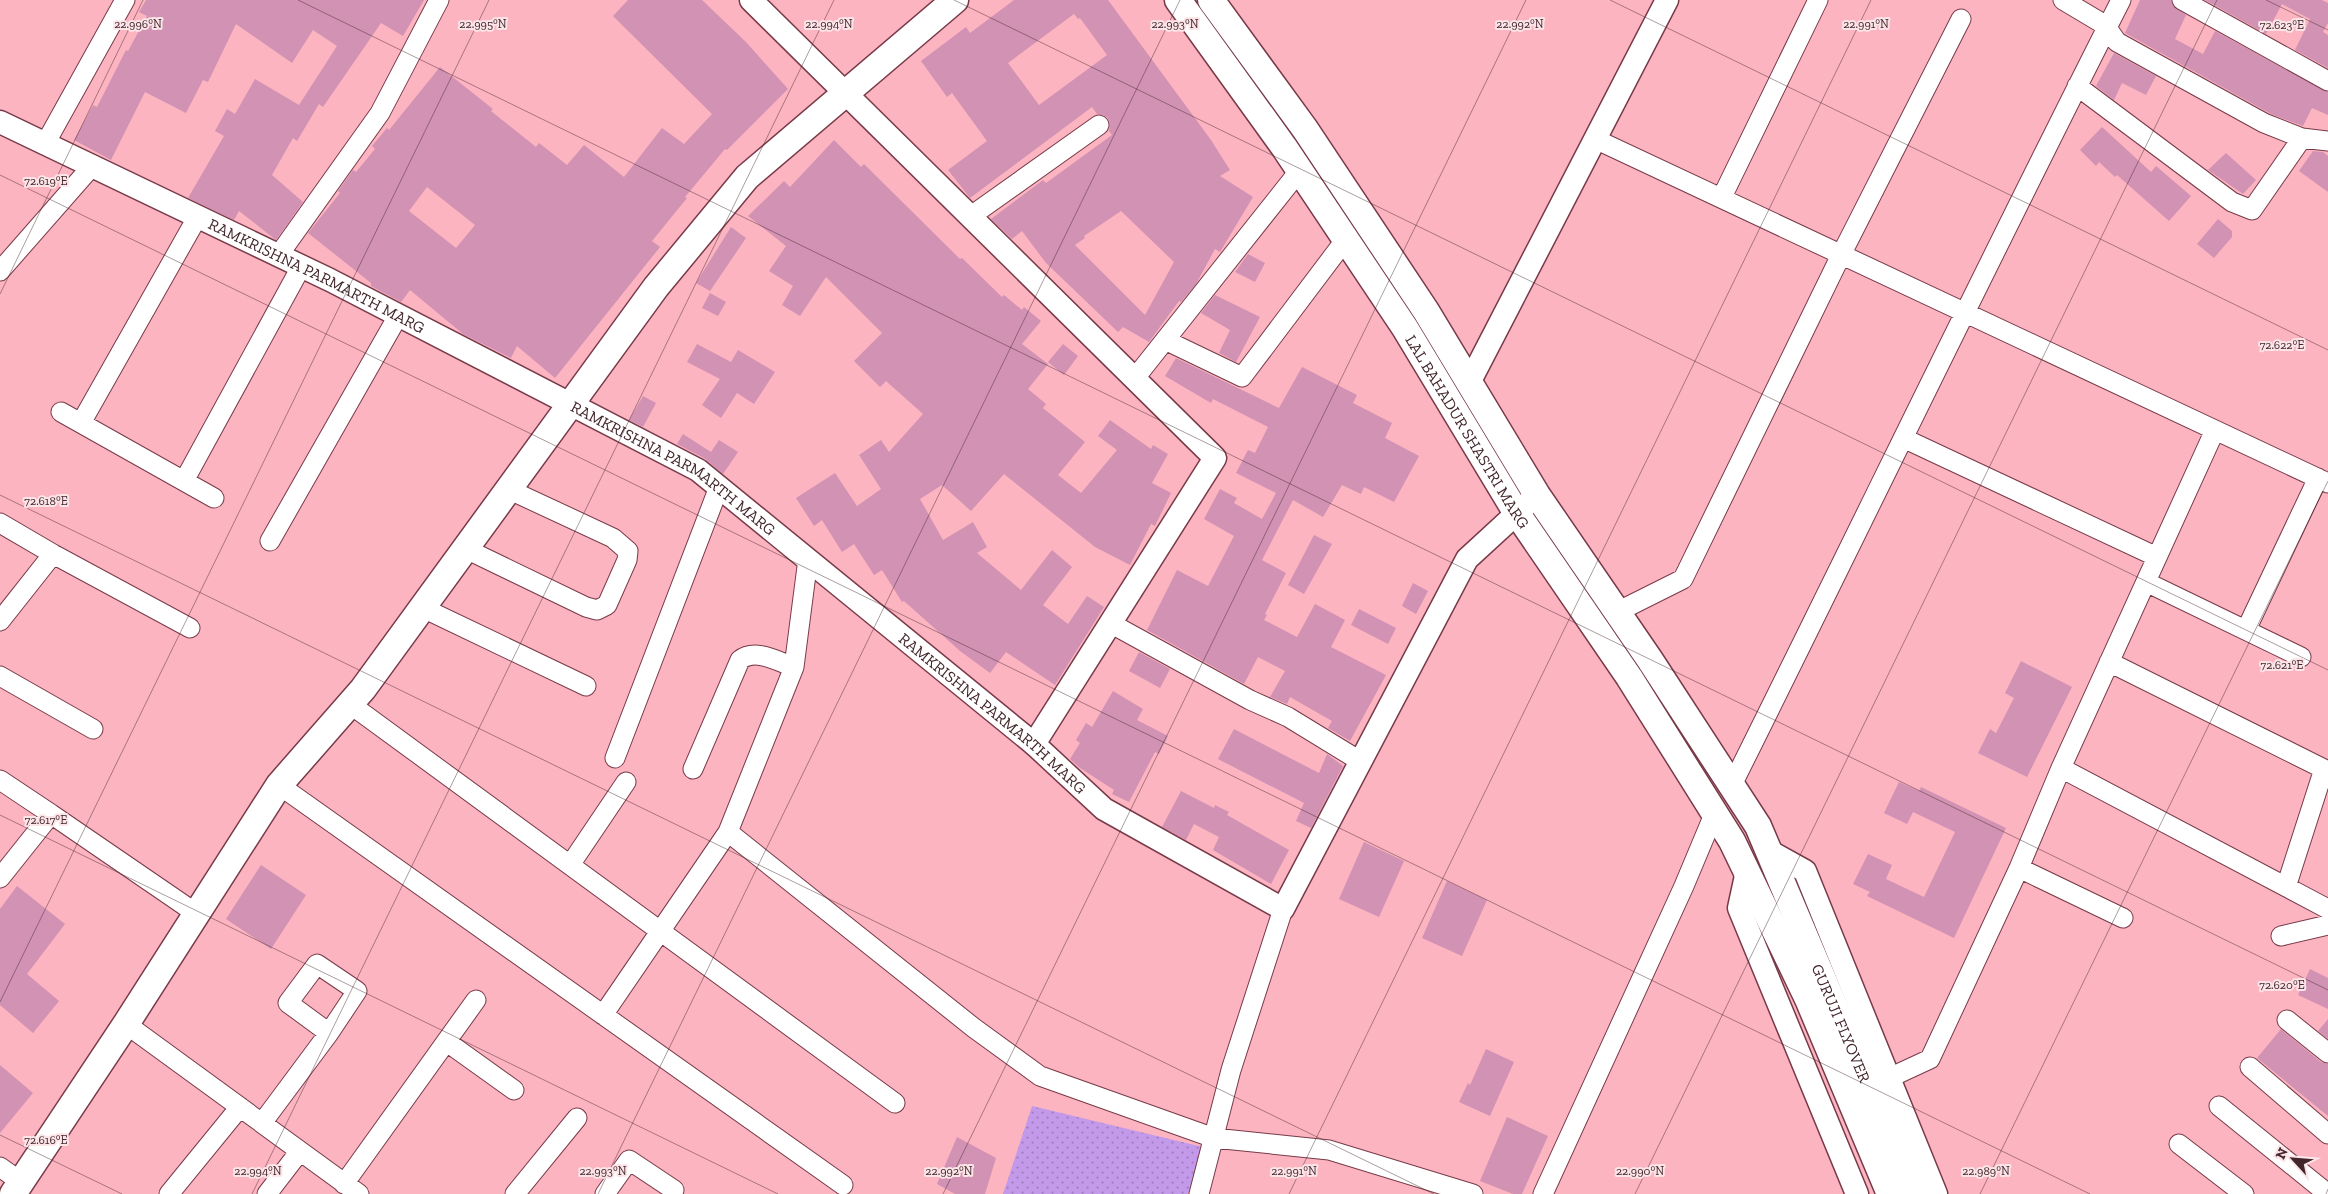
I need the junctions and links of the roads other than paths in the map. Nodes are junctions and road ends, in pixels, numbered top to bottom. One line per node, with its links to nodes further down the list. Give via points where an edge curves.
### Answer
1 (125, 0): 22 (street)
2 (439, 0): 30 (street, via 380,112)
3 (751, 0): 16 (street)
4 (955, 0): 16 (main road)
5 (1178, 0): 24 (main road, LAL BAHADUR SHASTRI MARG)
6 (1211, 0): 37 (main road, LAL BAHADUR SHASTRI MARG, via 1305,129)
7 (1667, 0): 20 (street)
8 (1818, 0): 25 (street)
9 (2063, 0): 13 (street)
10 (2121, 0): 13 (street)
11 (2182, 0): 14 (street)
12 (1961, 19): 29 (street)
13 (2106, 28): 15 (street); 19 (street, via 2117,42 2264,123)
14 (2328, 81)
15 (2077, 86): 19 (street, via 2232,202 2252,210); 33 (street)
16 (845, 92): 27 (street); 38 (main road, via 747,177 656,286)
17 (0, 122): 22 (street, RAMKRISHNA PARMARTH MARG)
18 (1099, 125): 27 (street)
19 (2302, 138): 21 (street)
20 (1595, 139): 25 (street); 37 (street)
21 (2328, 141)
22 (45, 144): 23 (street, RAMKRISHNA PARMARTH MARG)
23 (93, 166): 26 (street, RAMKRISHNA PARMARTH MARG); 32 (street)
24 (1300, 170): 28 (main road, LAL BAHADUR SHASTRI MARG); 35 (street)
25 (1722, 197): 29 (street)
26 (198, 216): 30 (street, RAMKRISHNA PARMARTH MARG); 40 (street)
27 (971, 216): 36 (street)
28 (1346, 239): 35 (street, via 1242,377); 49 (main road, LAL BAHADUR SHASTRI MARG, via 1405,328)
29 (1841, 254): 33 (street); 58 (street, via 1683,579)
30 (278, 256): 31 (street, RAMKRISHNA PARMARTH MARG)
31 (301, 267): 34 (street, RAMKRISHNA PARMARTH MARG); 44 (street)
32 (0, 271)
33 (1963, 313): 41 (street); 42 (street)
34 (398, 316): 38 (street, RAMKRISHNA PARMARTH MARG); 51 (street)
35 (1165, 340): 36 (street)
36 (1135, 378): 60 (street, via 1215,458)
37 (1470, 383): 47 (main road, LAL BAHADUR SHASTRI MARG)
38 (570, 405): 45 (street, RAMKRISHNA PARMARTH MARG, via 698,470); 46 (main road)
39 (61, 412): 40 (street)
40 (81, 423): 44 (street)
41 (2214, 430): 43 (street); 54 (street)
42 (1903, 438): 54 (street); 78 (street)
43 (2323, 480): 62 (street)
44 (184, 481): 48 (street)
45 (719, 488): 55 (street, RAMKRISHNA PARMARTH MARG); 71 (street)
46 (510, 490): 52 (main road); 52 (street, via 623,545 628,551 627,560 607,605 597,610 586,607)
47 (1538, 495): 49 (street); 58 (main road, LAL BAHADUR SHASTRI MARG)
48 (214, 498)
49 (1516, 512): 72 (street, via 1466,559); 79 (main road, LAL BAHADUR SHASTRI MARG, via 1629,677)
50 (0, 522): 53 (street)
51 (270, 541)
52 (466, 549): 57 (main road)
53 (53, 554): 59 (street); 61 (street)
54 (2157, 557): 56 (street)
55 (808, 559): 65 (street); 70 (street, RAMKRISHNA PARMARTH MARG)
56 (2146, 582): 62 (street); 64 (street)
57 (423, 608): 67 (street); 68 (main road)
58 (1617, 612): 78 (main road, LAL BAHADUR SHASTRI MARG)
59 (0, 621)
60 (1110, 623): 70 (street); 72 (street, via 1250,700 1288,717)
61 (190, 628)
62 (2246, 630): 63 (street)
63 (2301, 656)
64 (2109, 662): 73 (street); 87 (street, via 2324,769)
65 (794, 667): 74 (street, via 754,654 740,660); 81 (street)
66 (0, 676): 69 (street)
67 (586, 686)
68 (350, 704): 77 (main road); 83 (street)
69 (93, 730)
70 (1034, 744): 88 (street, RAMKRISHNA PARMARTH MARG, via 1104,809)
71 (615, 758)
72 (1360, 761): 88 (street)
73 (2061, 768): 84 (street); 87 (street)
74 (693, 769)
75 (0, 780): 80 (street)
76 (626, 782): 83 (street)
77 (278, 785): 90 (main road); 96 (street)
78 (1732, 785): 82 (main road, LAL BAHADUR SHASTRI MARG, via 1758,826)
79 (1715, 812): 85 (main road, LAL BAHADUR SHASTRI MARG); 125 (street)
80 (51, 814): 86 (street); 90 (street)
81 (728, 832): 93 (street); 111 (street, via 974,1028 1040,1076)
82 (1769, 851): 103 (street, via 1805,871); 128 (main road, GURUJI FLYOVER)
83 (570, 865): 93 (street)
84 (2019, 868): 91 (street); 103 (street, via 1930,1059)
85 (1747, 871): 126 (street, via 1738,908); 127 (main road, GURUJI FLYOVER, via 1808,999)
86 (0, 878)
87 (2286, 887): 89 (street)
88 (1283, 909): 111 (street, via 1231,1070)
89 (2328, 909)
90 (197, 914): 98 (main road)
91 (2123, 918)
92 (2328, 925): 94 (street)
93 (660, 931): 96 (street); 105 (street)
94 (2281, 936)
95 (476, 1000): 100 (street)
96 (603, 1015): 118 (street)
97 (2287, 1020): 101 (street)
98 (126, 1024): 107 (street); 115 (main road)
99 (329, 1033): 109 (street)
100 (447, 1042): 104 (street); 116 (street)
101 (2328, 1053)
102 (2250, 1067): 110 (street)
103 (1889, 1078): 129 (street)
104 (514, 1090)
105 (895, 1103)
106 (2219, 1106): 131 (street)
107 (240, 1107): 109 (street); 119 (street)
108 (577, 1118): 121 (street)
109 (262, 1123): 113 (street)
110 (2328, 1134)
111 (1214, 1138): 123 (street); 124 (street, via 1329,1150)
112 (2179, 1144): 130 (street)
113 (300, 1151): 116 (street); 120 (street)
114 (0, 1167): 115 (street)
115 (17, 1188)
116 (352, 1189)
117 (674, 1190): 122 (street, via 629,1160)
118 (846, 1191)
119 (169, 1194)
120 (267, 1194)
121 (515, 1194)
122 (605, 1194)
123 (1199, 1194)
124 (1473, 1194)
125 (1543, 1194)
126 (1857, 1194)
127 (1890, 1194)
128 (1914, 1194)
129 (1936, 1194)
130 (2244, 1194)
131 (2328, 1194)

